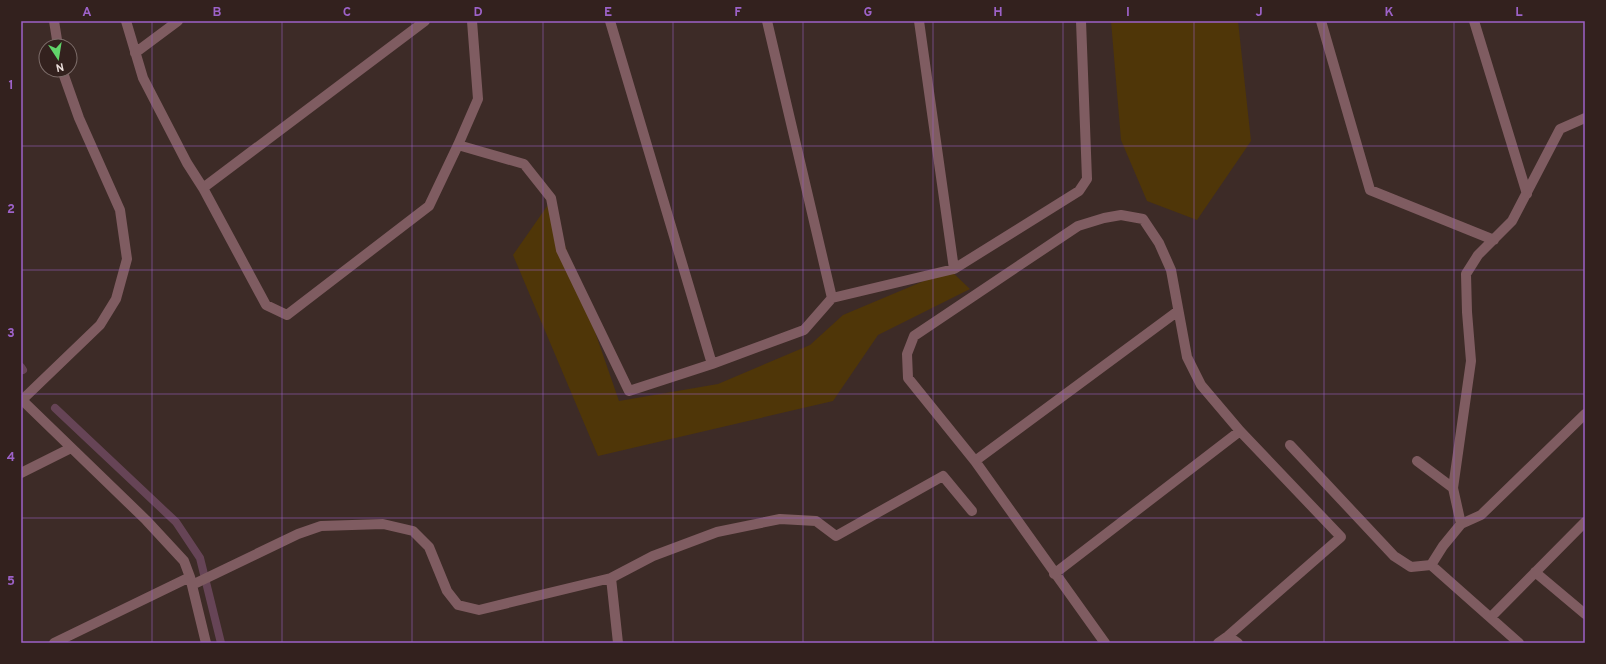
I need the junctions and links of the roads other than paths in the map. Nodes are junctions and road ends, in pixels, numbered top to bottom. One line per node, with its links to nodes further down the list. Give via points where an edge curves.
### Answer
1 (54, 21): 12 (street)
2 (126, 21): 13 (street)
3 (178, 21): 13 (street)
4 (425, 21): 17 (street)
5 (472, 21): 16 (street, via 478,99)
6 (610, 21): 23 (street)
7 (768, 21): 21 (street)
8 (919, 21): 20 (street)
9 (1081, 21): 20 (street, via 1087,179 1079,191)
10 (1321, 21): 19 (street, via 1370,190)
11 (1474, 21): 18 (street)
12 (57, 38)
13 (135, 53): 17 (street, via 143,78 187,163)
14 (65, 78): 24 (street, via 79,118 120,210 127,259 116,299 100,325)
15 (1585, 118): 18 (street, via 1560,129)
16 (458, 145): 17 (street, via 429,206 287,315 266,305); 23 (street, via 524,164 551,198 561,250 629,391)
17 (203, 188)
18 (1527, 194): 19 (street, via 1512,221)
19 (1494, 240): 32 (street, via 1478,255 1466,274 1471,361)
20 (954, 268): 21 (street)
21 (832, 298): 23 (street, via 804,330)
22 (1178, 311): 26 (street, via 1187,357 1201,385); 29 (street); 29 (street, via 1171,270 1159,243 1143,219 1121,215 1078,226 914,336 907,354 908,378)
23 (712, 364)
24 (21, 399): 28 (street)
25 (1585, 414): 35 (street, via 1481,515)
26 (1240, 431): 38 (street); 43 (street, via 1341,537)
27 (1290, 445): 36 (street, via 1394,556 1411,567)
28 (71, 448): 31 (street); 40 (street, via 146,520 184,561)
29 (975, 461): 38 (street)
30 (1417, 461): 32 (street)
31 (21, 473)
32 (1453, 488): 35 (street)
33 (972, 511): 39 (street, via 943,476 836,536 816,521 780,519 717,532 653,556)
34 (1585, 522): 37 (street)
35 (1461, 524): 36 (street)
36 (1431, 565): 42 (street)
37 (1535, 572): 41 (street); 42 (street)
38 (1054, 574): 47 (street)
39 (611, 578): 40 (street, via 479,610 458,605 447,591 429,547 413,531 383,524 321,526); 46 (street)
40 (191, 581): 44 (street); 45 (street)
41 (1585, 614)
42 (1491, 617): 50 (street)
43 (1228, 636): 48 (street); 49 (street)
44 (54, 643)
45 (206, 643)
46 (618, 643)
47 (1105, 643)
48 (1218, 643)
49 (1238, 643)
50 (1519, 643)

